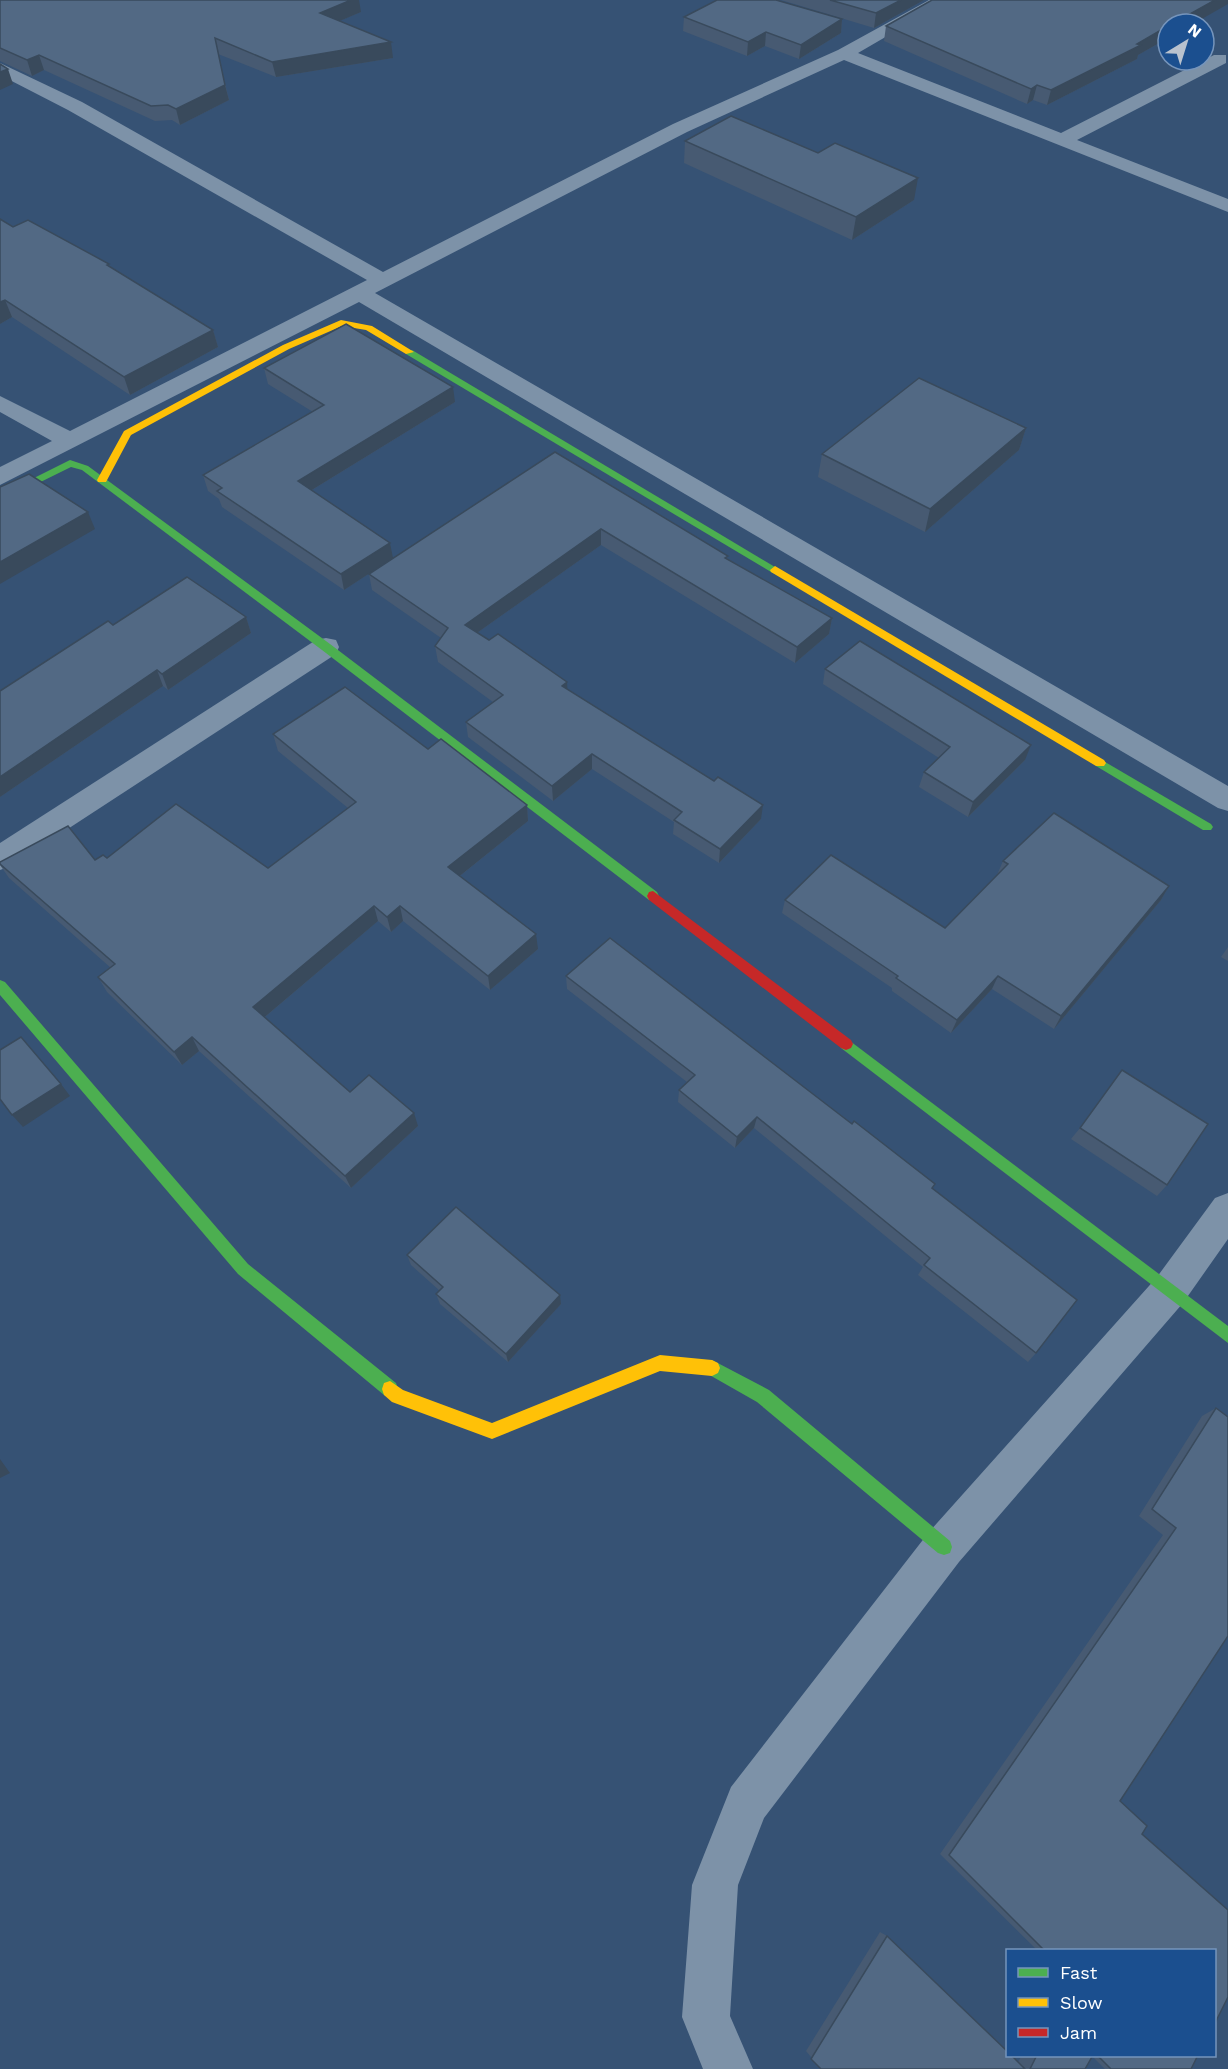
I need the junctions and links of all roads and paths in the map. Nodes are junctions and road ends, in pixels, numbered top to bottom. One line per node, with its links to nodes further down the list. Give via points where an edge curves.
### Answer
1 (941, 0): 2 (street, via 867,33)
2 (844, 54): 5 (street); 7 (street, via 680,128)
3 (1220, 59): 5 (street)
4 (0, 68): 7 (street, via 86,112)
5 (1062, 140): 6 (street)
6 (1228, 206)
7 (384, 281): 8 (street)
8 (361, 294): 10 (street); 15 (street)
9 (0, 403): 10 (street)
10 (70, 441): 11 (street)
11 (0, 477)
12 (102, 480): 13 (street, via 70,463); 14 (street); 16 (street, via 127,433 195,394 341,323 369,328)
13 (0, 499)
14 (326, 646): 17 (street); 20 (street)
15 (1228, 800)
16 (1207, 827)
17 (0, 858)
18 (0, 986): 22 (street, via 243,1269 398,1396 492,1431 660,1363 711,1367 763,1396)
19 (1228, 1210): 20 (street)
20 (1170, 1290): 21 (street); 22 (street)
21 (1228, 1335)
22 (944, 1547): 23 (street, via 747,1803 715,1886 706,2017)
23 (728, 2069)

